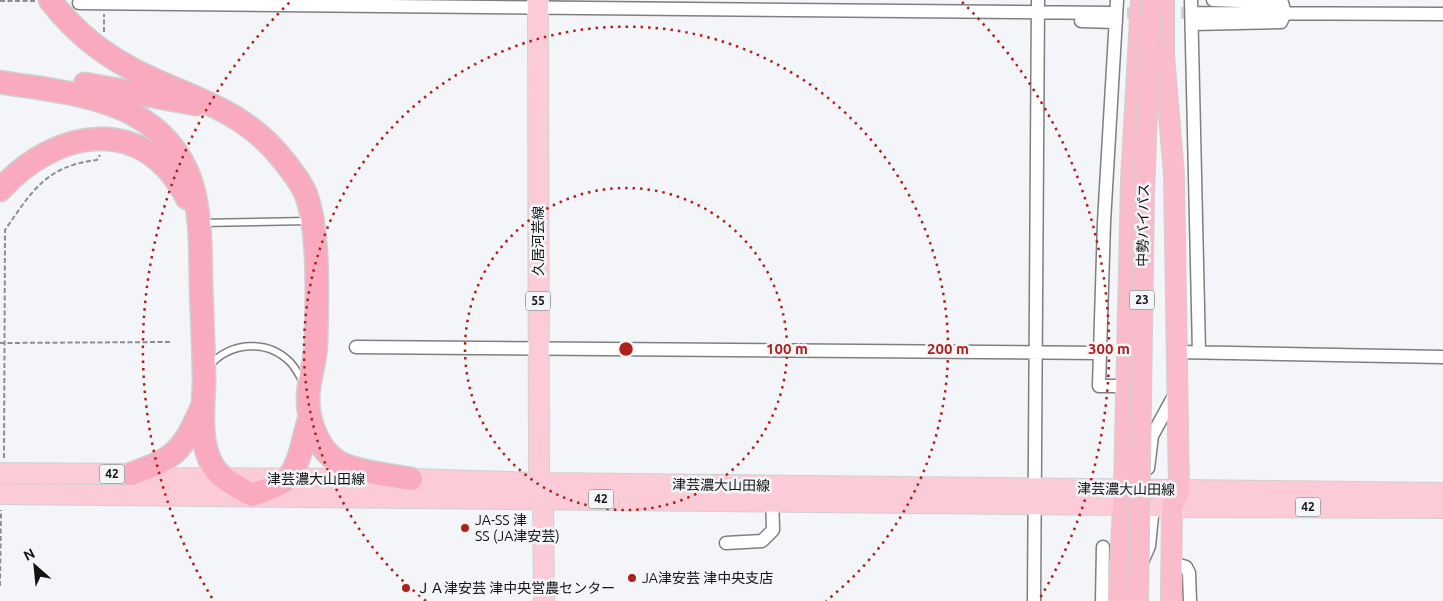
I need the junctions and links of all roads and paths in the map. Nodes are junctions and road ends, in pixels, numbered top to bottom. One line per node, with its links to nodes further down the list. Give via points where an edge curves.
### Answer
1 (1117, 0): 17 (street)
2 (1141, 0): 37 (highway, via 1131,181)
3 (1151, 0): 64 (highway, 中勢バイパス / 23, bridge, via 1144,196)
4 (1164, 0): 31 (highway, via 1164,55 1174,175)
5 (1192, 0): 18 (street)
6 (1213, 0): 15 (street, via 1282,3)
7 (0, 1): 8 (path)
8 (44, 1): 22 (highway, via 107,55 135,71)
9 (79, 1): 11 (street)
10 (173, 2): 11 (street); 12 (street)
11 (104, 3): 19 (path)
12 (369, 3): 13 (street)
13 (538, 4): 14 (street); 30 (main road, 久居河芸線 / 55)
14 (1038, 11): 17 (street); 33 (street)
15 (1285, 14): 16 (street); 18 (street)
16 (1443, 14)
17 (1113, 18): 34 (street)
18 (1194, 19): 32 (street)
19 (104, 35)
20 (0, 70): 22 (highway, via 174,102)
21 (0, 82): 26 (highway, via 104,103 129,112 150,125 177,151 187,169 196,195)
22 (216, 106): 25 (highway, via 243,122 273,147 304,190)
23 (102, 153): 27 (path, via 97,160 69,164 43,180 5,230)
24 (0, 190): 26 (highway, via 33,159 52,148 79,140 109,138 143,149 165,166 184,190)
25 (314, 221): 26 (lane); 38 (highway, via 316,344)
26 (200, 223): 36 (highway)
27 (1, 342): 28 (path); 42 (path)
28 (171, 342)
29 (356, 347): 30 (street)
30 (538, 349): 33 (street); 47 (main road, 久居河芸線 / 55)
31 (1177, 352): 32 (street); 39 (highway)
32 (1199, 352): 35 (street)
33 (1036, 353): 34 (street); 52 (street)
34 (1100, 354): 37 (street, via 1099,386)
35 (1443, 357)
36 (204, 372): 38 (lane, via 219,355 241,346 271,348 291,362); 40 (highway)
37 (1126, 386): 54 (highway)
38 (308, 390): 41 (highway)
39 (1178, 390): 53 (highway); 53 (street, via 1152,436)
40 (204, 404): 43 (highway, via 176,454); 44 (highway, via 207,450 213,466)
41 (310, 417): 45 (highway, via 323,448 339,462); 46 (highway, via 297,464)
42 (2, 473): 43 (main road, 津芸濃大山田線 / 42)
43 (131, 474): 44 (main road, 津芸濃大山田線 / 42, via 159,478)
44 (224, 478): 46 (main road, 津芸濃大山田線 / 42); 51 (highway)
45 (411, 479): 46 (main road, 津芸濃大山田線 / 42); 47 (main road, 津芸濃大山田線 / 42)
46 (286, 480): 51 (highway)
47 (541, 491): 48 (main road, 津芸濃大山田線 / 42); 51 (main road, 津芸濃大山田線 / 42); 60 (main road, 久居河芸線 / 55)
48 (772, 493): 52 (main road, 津芸濃大山田線 / 42); 56 (street, via 773,530 762,541)
49 (1443, 493): 53 (main road, 津芸濃大山田線 / 42)
50 (0, 494): 51 (main road, 津芸濃大山田線 / 42); 59 (path)
51 (252, 495)
52 (1035, 496): 54 (main road, 津芸濃大山田線 / 42); 61 (street)
53 (1162, 497): 54 (main road, 津芸濃大山田線 / 42); 55 (main road, 津芸濃大山田線 / 42); 58 (highway); 63 (street, via 1149,546 1129,591)
54 (1126, 500): 63 (highway)
55 (1443, 508)
56 (726, 543)
57 (1103, 547): 62 (street)
58 (1172, 563): 65 (highway); 66 (street, via 1186,567)
59 (0, 586)
60 (544, 601)
61 (1034, 601)
62 (1102, 601)
63 (1119, 601)
64 (1138, 601)
65 (1171, 601)
66 (1190, 601)

